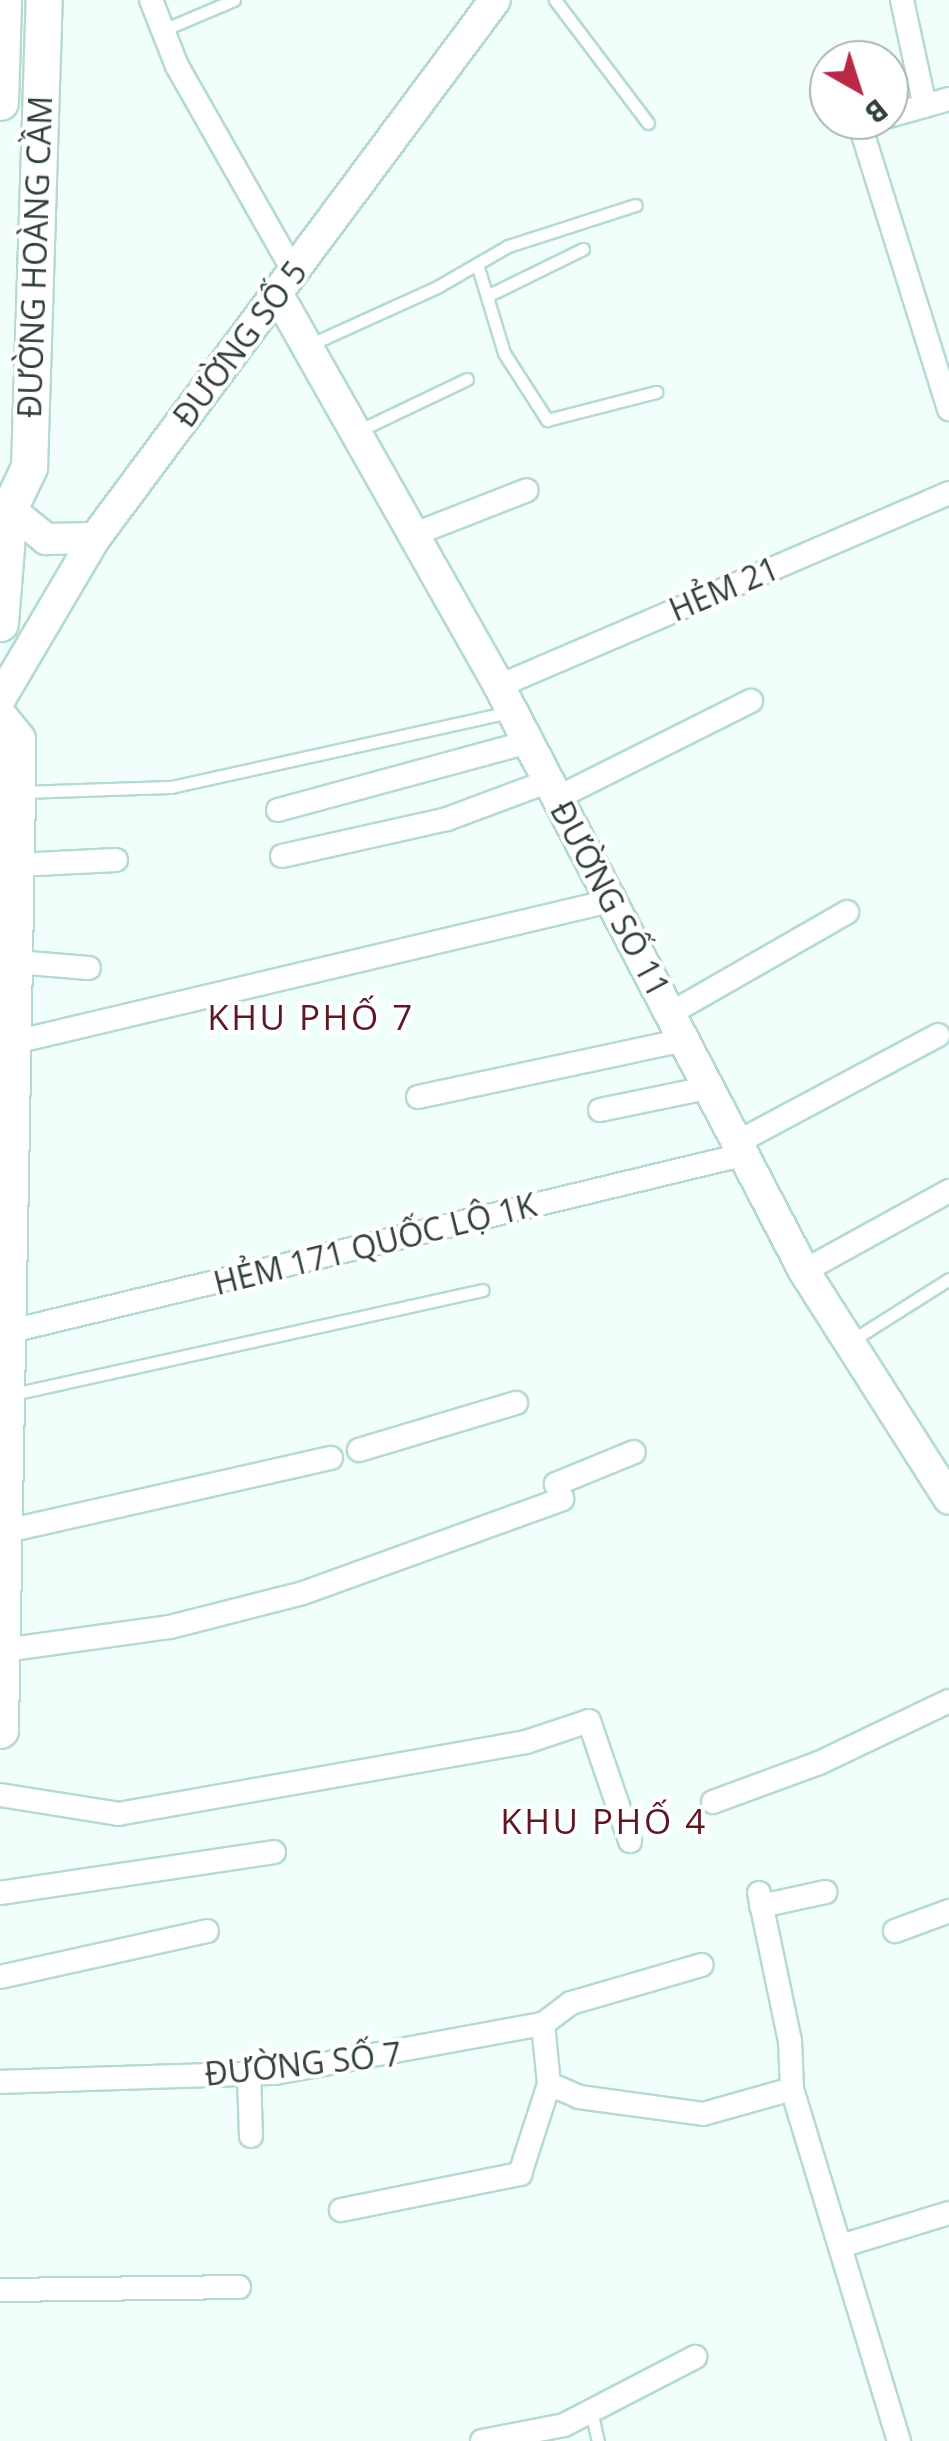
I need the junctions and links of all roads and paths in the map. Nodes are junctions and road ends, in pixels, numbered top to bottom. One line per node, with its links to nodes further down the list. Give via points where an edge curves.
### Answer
1 (3, 0): 9 (main road, ĐƯỜNG HOÀNG CẦM)
2 (44, 0): 28 (main road, ĐƯỜNG HOÀNG CẦM, via 30,467)
3 (151, 0): 8 (street)
4 (234, 0): 8 (lane)
5 (495, 0): 19 (main road, ĐƯỜNG SỐ 5)
6 (556, 0): 14 (lane)
7 (902, 0): 12 (street)
8 (163, 30): 19 (street)
9 (2, 43): 11 (main road, ĐƯỜNG HOÀNG CẦM)
10 (949, 99): 12 (street)
11 (0, 102)
12 (924, 106): 13 (street)
13 (909, 110)
14 (648, 123)
15 (865, 140): 24 (street)
16 (636, 205): 18 (lane, via 508,246)
17 (583, 250): 20 (lane)
18 (477, 264): 20 (lane); 21 (lane)
19 (286, 283): 21 (main road, ĐƯỜNG SỐ 11); 30 (main road, ĐƯỜNG SỐ 5)
20 (486, 296): 23 (lane, via 504,352 546,420)
21 (307, 346): 25 (main road, ĐƯỜNG SỐ 11)
22 (467, 379): 25 (lane)
23 (656, 392)
24 (949, 409)
25 (356, 432): 29 (main road, ĐƯỜNG SỐ 11)
26 (528, 490): 29 (street)
27 (949, 492): 33 (street, HẺM 21)
28 (3, 506): 30 (main road, via 46,538); 31 (main road, ĐƯỜNG HOÀNG CẦM)
29 (415, 534): 33 (main road, ĐƯỜNG SỐ 11)
30 (95, 538): 34 (main road, ĐƯỜNG SỐ 5)
31 (1, 606): 32 (main road, ĐƯỜNG HOÀNG CẦM)
32 (0, 623)
33 (505, 698): 37 (main road, ĐƯỜNG SỐ 11); 39 (lane, via 172,787)
34 (0, 699)
35 (751, 701): 38 (street)
36 (0, 718): 39 (main road, via 17,739)
37 (528, 742): 38 (main road, ĐƯỜNG SỐ 11); 40 (street)
38 (553, 790): 41 (street); 44 (main road, ĐƯỜNG SỐ 11)
39 (18, 792): 43 (main road)
40 (278, 810)
41 (282, 856)
42 (116, 860): 43 (street)
43 (17, 864): 46 (main road)
44 (610, 901): 48 (main road, ĐƯỜNG SỐ 11); 50 (street)
45 (847, 912): 48 (street)
46 (16, 962): 47 (street); 50 (main road)
47 (89, 968)
48 (677, 1026): 51 (main road, ĐƯỜNG SỐ 11); 52 (street)
49 (938, 1035): 54 (street, HẺM 171 QUỐC LỘ 1K)
50 (15, 1042): 59 (main road)
51 (706, 1088): 53 (street); 54 (main road, ĐƯỜNG SỐ 11)
52 (418, 1097)
53 (600, 1110)
54 (739, 1149): 56 (main road, ĐƯỜNG SỐ 11); 59 (street, HẺM 171 QUỐC LỘ 1K)
55 (949, 1191): 56 (street)
56 (804, 1271): 60 (main road, ĐƯỜNG SỐ 11)
57 (949, 1279): 60 (lane)
58 (483, 1290): 61 (lane)
59 (7, 1332): 61 (main road)
60 (850, 1342): 66 (main road, ĐƯỜNG SỐ 11)
61 (8, 1395): 67 (main road)
62 (516, 1403): 63 (street)
63 (359, 1450)
64 (634, 1452): 68 (street, via 556,1484 562,1499 304,1593 170,1628)
65 (331, 1458): 67 (street)
66 (949, 1499)
67 (6, 1531): 68 (main road)
68 (4, 1650): 70 (main road)
69 (949, 1701): 72 (street, via 819,1763)
70 (0, 1730)
71 (0, 1795): 73 (street, via 118,1814 526,1742 589,1721)
72 (713, 1802)
73 (630, 1840)
74 (274, 1852): 75 (street)
75 (0, 1892)
76 (826, 1892): 86 (street, via 760,1899 790,2041)
77 (949, 1911): 78 (street)
78 (895, 1931)
79 (207, 1932): 81 (street)
80 (702, 1965): 82 (street, ĐƯỜNG SỐ 7, via 571,2003)
81 (0, 1977)
82 (543, 2024): 83 (street, ĐƯỜNG SỐ 7, via 415,2052); 85 (street)
83 (250, 2074): 84 (street, ĐƯỜNG SỐ 7); 87 (street)
84 (0, 2082)
85 (549, 2084): 86 (street, via 578,2096 703,2114); 88 (street, via 520,2174)
86 (792, 2089): 90 (street)
87 (252, 2136)
88 (341, 2210)
89 (949, 2213): 90 (street)
90 (844, 2245): 97 (street)
91 (238, 2287): 92 (street)
92 (0, 2290)
93 (694, 2358): 94 (street)
94 (591, 2411): 95 (street, via 564,2425); 96 (lane)
95 (482, 2441)
96 (598, 2441)
97 (899, 2441)

